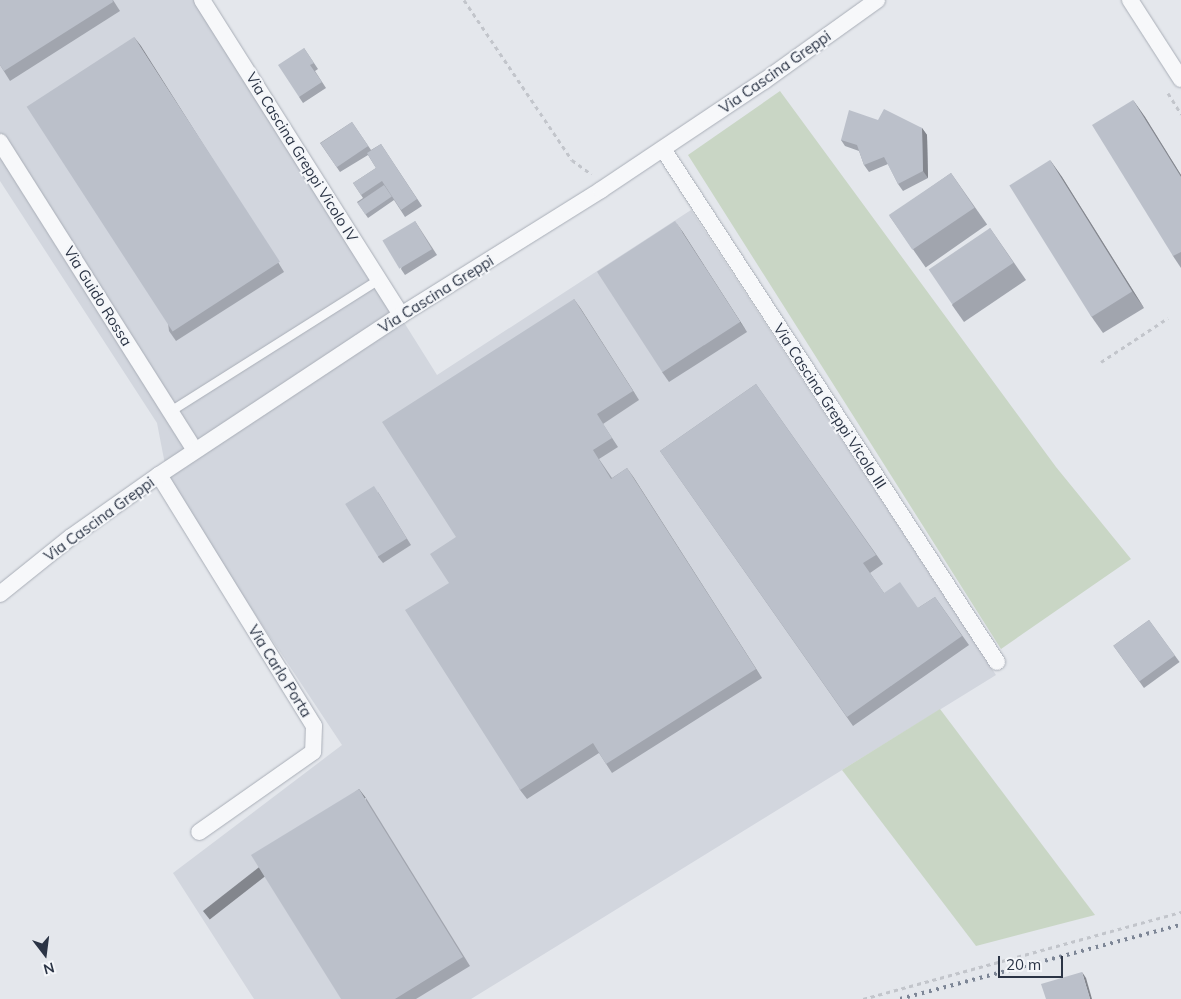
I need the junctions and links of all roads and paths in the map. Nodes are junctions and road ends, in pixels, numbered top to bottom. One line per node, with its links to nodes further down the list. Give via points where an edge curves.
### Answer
1 (202, 0): 9 (street, Via Cascina Greppi Vicolo IV)
2 (464, 0): 8 (path, via 572,160 592,174)
3 (877, 0): 7 (street, Via Cascina Greppi)
4 (1130, 0): 5 (street)
5 (1181, 79)
6 (0, 142): 13 (street, Via Guido Rossa)
7 (662, 150): 8 (street, Via Cascina Greppi); 17 (street, Via Cascina Greppi Vicolo III)
8 (601, 190): 10 (street, Via Cascina Greppi)
9 (379, 279): 10 (street, Via Cascina Greppi Vicolo IV); 13 (lane)
10 (401, 315): 14 (street, Via Cascina Greppi)
11 (1168, 318): 12 (path)
12 (1101, 362)
13 (170, 411): 14 (street, Via Guido Rossa)
14 (195, 451): 15 (street, Via Cascina Greppi)
15 (159, 475): 16 (street, Via Cascina Greppi, via 71,537); 18 (street, Via Carlo Porta, via 314,726 313,752)
16 (0, 594)
17 (997, 662)
18 (199, 832)
19 (1181, 912): 20 (path)
20 (863, 999)

